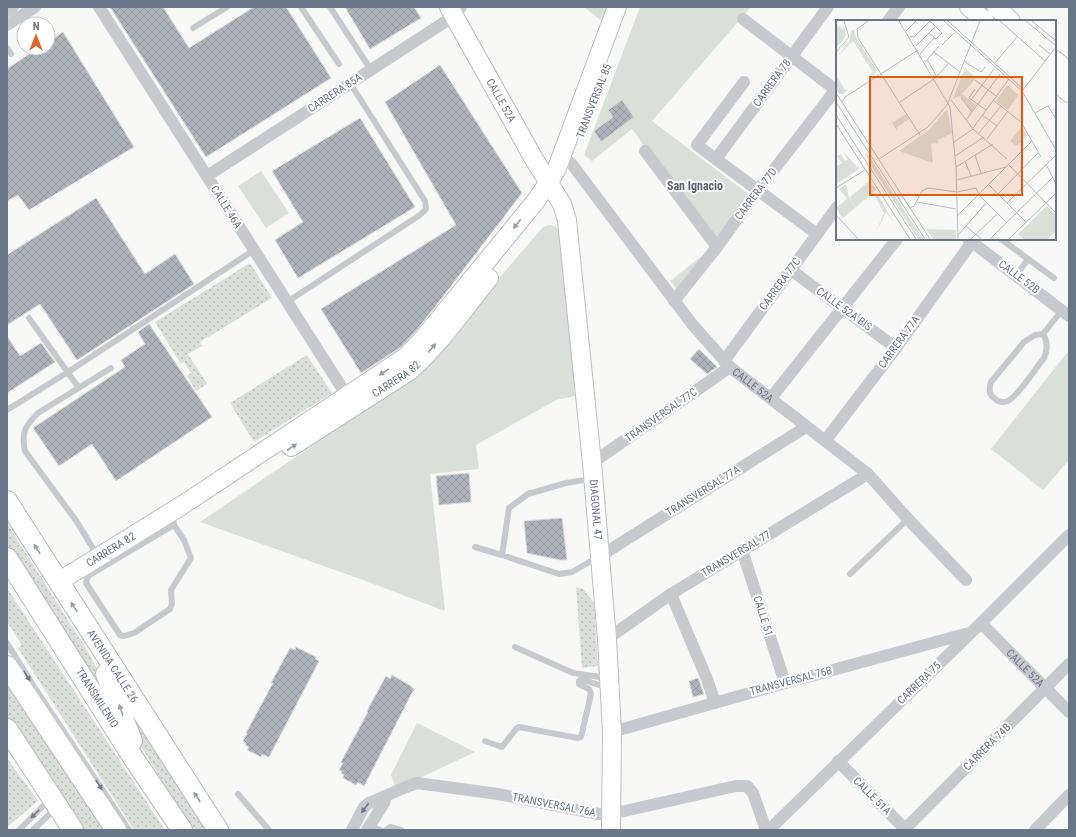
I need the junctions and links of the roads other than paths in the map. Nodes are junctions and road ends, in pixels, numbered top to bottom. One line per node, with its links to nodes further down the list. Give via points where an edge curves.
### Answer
1 (13, 7): 13 (street)
2 (35, 7): 17 (street)
3 (99, 7): 34 (street, CALLE 46A)
4 (227, 7): 18 (lane)
5 (301, 7): 23 (lane)
6 (330, 7): 24 (lane)
7 (617, 7): 35 (street, TRANSVERSAL 85, via 557,168)
8 (629, 7): 33 (street, TRANSVERSAL 85)
9 (828, 7): 21 (street, CARRERA 78)
10 (899, 7): 15 (street)
11 (996, 7): 16 (street)
12 (455, 10): 24 (street, CARRERA 85A); 35 (street, CALLE 52A)
13 (7, 11)
14 (743, 19): 21 (street)
15 (889, 20)
16 (1010, 20)
17 (7, 25)
18 (193, 28)
19 (7, 48): 20 (lane)
20 (11, 54)
21 (792, 57): 29 (street); 32 (street, CARRERA 78)
22 (1056, 61): 25 (street)
23 (339, 64)
24 (371, 70): 28 (street, CARRERA 85A)
25 (1069, 72)
26 (744, 82): 32 (street, via 697,145)
27 (1056, 82): 30 (street)
28 (350, 83): 34 (street, CARRERA 85A); 49 (lane, via 425,201 426,208 420,215)
29 (836, 90): 36 (street, CARRERA 77D)
30 (1069, 93)
31 (645, 151): 42 (street)
32 (716, 159): 36 (street)
33 (571, 163): 35 (street, TRANSVERSAL 85, via 564,181); 48 (street, CALLE 52A)
34 (207, 176): 43 (street, CALLE 46A)
35 (552, 188): 60 (street, CARRERA 82, via 539,216 430,351 408,372); 64 (street, DIAGONAL 47, via 562,204 567,220)
36 (758, 190): 38 (street); 42 (street, CARRERA 77D)
37 (836, 208): 38 (street, CARRERA 77C)
38 (817, 234): 45 (street, CARRERA 77C)
39 (896, 240): 50 (street)
40 (1002, 240): 44 (lane)
41 (970, 241): 46 (street, CALLE 52B); 54 (street, CARRERA 77A)
42 (717, 247): 48 (street, CARRERA 77D)
43 (254, 250): 49 (street, CALLE 46A); 57 (lane)
44 (1028, 259): 46 (lane); 47 (lane)
45 (791, 270): 50 (street, CALLE 52A BIS); 55 (street, CARRERA 77C)
46 (1016, 276): 51 (street, CALLE 52B)
47 (1054, 278)
48 (674, 301): 55 (street, CALLE 52A)
49 (287, 302): 60 (street, CALLE 46A)
50 (842, 308): 54 (street, CALLE 52A BIS); 59 (street)
51 (1066, 313): 53 (lane)
52 (29, 318): 57 (lane)
53 (1043, 334): 53 (lane, via 1035,335 1024,342 991,382 990,394 998,402 1007,402 1014,396 1044,358 1047,352 1047,339)
54 (896, 348): 63 (street, CARRERA 77A)
55 (727, 364): 59 (street, CALLE 52A); 64 (street, TRANSVERSAL 77C)
56 (111, 368): 58 (lane)
57 (68, 372): 58 (lane); 61 (lane)
58 (79, 388): 74 (lane, via 28,423 23,444 25,451 78,522)
59 (770, 398): 62 (street, CALLE 52A)
60 (350, 401): 67 (street, CARRERA 82, via 214,497)
61 (7, 410)
62 (806, 427): 63 (street, CALLE 52A); 73 (street, TRANSVERSAL 77A)
63 (825, 441): 65 (street, CALLE 52A)
64 (592, 471): 72 (lane, via 566,483 528,494 509,508); 73 (street, DIAGONAL 47)
65 (868, 474): 68 (street, CALLE 52A); 71 (street, TRANSVERSAL 77)
66 (7, 501): 78 (main road, AVENIDA CALLE 26, one-way to 66)
67 (177, 513): 67 (lane, via 190,558 171,590 170,609 134,633 120,635 86,582 88,576); 74 (street, CARRERA 82)
68 (908, 519): 76 (lane); 77 (street, CALLE 52A)
69 (1069, 535): 80 (street, CARRERA 75)
70 (475, 547): 72 (lane)
71 (742, 550): 79 (street, TRANSVERSAL 77); 89 (street, CALLE 51)
72 (502, 555): 73 (lane, via 559,574 572,572)
73 (600, 556): 83 (street, DIAGONAL 47)
74 (98, 557): 78 (street, CARRERA 82)
75 (7, 558): 109 (main road)
76 (850, 574)
77 (966, 580)
78 (58, 582): 81 (main road, AVENIDA CALLE 26, one-way to 78)
79 (671, 594): 83 (street, TRANSVERSAL 77); 91 (street)
80 (981, 623): 82 (street, CARRERA 75); 90 (street, CALLE 52A)
81 (90, 631): 110 (main road, one-way to 81, via 166,794 131,739); 111 (main road, AVENIDA CALLE 26, one-way to 81)
82 (971, 633): 89 (street, TRANSVERSAL 76B); 96 (street, CARRERA 75)
83 (607, 639): 88 (street, DIAGONAL 47)
84 (7, 643): 108 (lane, one-way to 108)
85 (515, 647): 88 (lane, via 572,673)
86 (1069, 664): 90 (street, CARRERA 74B)
87 (7, 666): 107 (main road)
88 (609, 683): 93 (street, DIAGONAL 47); 95 (lane, via 579,680 579,684 589,689 591,694 581,737 519,727 502,747)
89 (784, 683): 91 (street, TRANSVERSAL 76B)
90 (1046, 689): 92 (street, CALLE 52A); 103 (street, CARRERA 74B)
91 (715, 703): 93 (street, TRANSVERSAL 76B)
92 (1069, 712)
93 (612, 732): 101 (street, DIAGONAL 47)
94 (9, 735): 100 (main road)
95 (485, 741)
96 (838, 761): 103 (street, CALLE 51A); 116 (street, CARRERA 75)
97 (238, 794): 112 (lane)
98 (1069, 795): 117 (street)
99 (386, 796): 101 (street, TRANSVERSAL 76A, via 417,784 498,794 598,814); 102 (street); 113 (street, TRANSVERSAL 76A, one-way to 113, via 364,807)
100 (55, 802): 104 (lane, one-way to 104); 105 (lane); 106 (main road)
101 (611, 822): 116 (street, TRANSVERSAL 76A, via 736,786 747,786 753,793)
102 (372, 829)
103 (906, 829)
104 (19, 830)
105 (33, 830)
106 (72, 830)
107 (116, 830)
108 (129, 830)
109 (182, 830)
110 (185, 830)
111 (218, 830)
112 (269, 830)
113 (352, 830)
114 (386, 830): 115 (lane, via 390,827)
115 (401, 830)
116 (768, 830)
117 (1035, 830)

